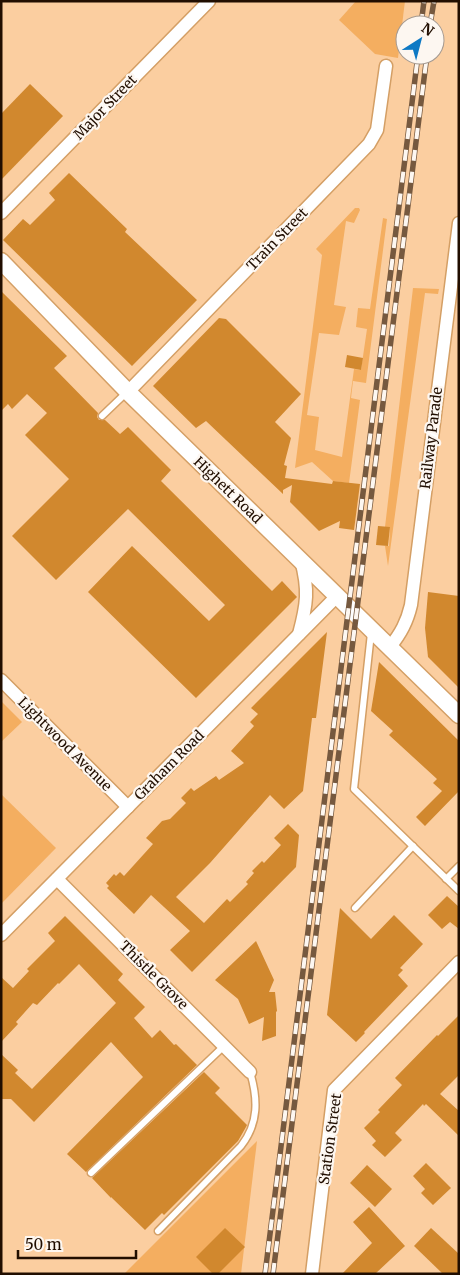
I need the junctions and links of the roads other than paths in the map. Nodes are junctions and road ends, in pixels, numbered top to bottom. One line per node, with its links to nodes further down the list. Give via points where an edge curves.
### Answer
1 (209, 1): 3 (street, Major Street)
2 (386, 66): 6 (street, Train Street, via 377,130 369,144)
3 (1, 213)
4 (459, 223): 12 (street, Railway Parade, via 411,605 407,622)
5 (2, 263): 6 (street, Highett Road)
6 (128, 392): 7 (lane); 8 (street, Highett Road)
7 (102, 416)
8 (301, 560): 9 (street, Highett Road); 11 (street, via 307,598)
9 (337, 596): 10 (street, Highett Road); 11 (street, Graham Road)
10 (372, 629): 12 (street, Highett Road); 16 (lane, via 354,789)
11 (299, 634): 15 (street, Graham Road)
12 (390, 647): 14 (street, Highett Road)
13 (1, 680): 15 (street, Lightwood Avenue)
14 (459, 714)
15 (128, 807): 18 (street, Graham Road)
16 (413, 846): 19 (lane); 21 (lane)
17 (459, 866): 19 (lane)
18 (57, 879): 22 (street, Graham Road); 24 (street, Thistle Grove)
19 (446, 879): 20 (lane)
20 (459, 891)
21 (355, 908)
22 (1, 935)
23 (459, 962): 28 (street, Station Street, via 334,1090)
24 (224, 1046): 25 (street, Thistle Grove); 26 (lane)
25 (250, 1072): 27 (lane, via 256,1106 249,1136)
26 (91, 1173)
27 (158, 1231)
28 (312, 1274)

